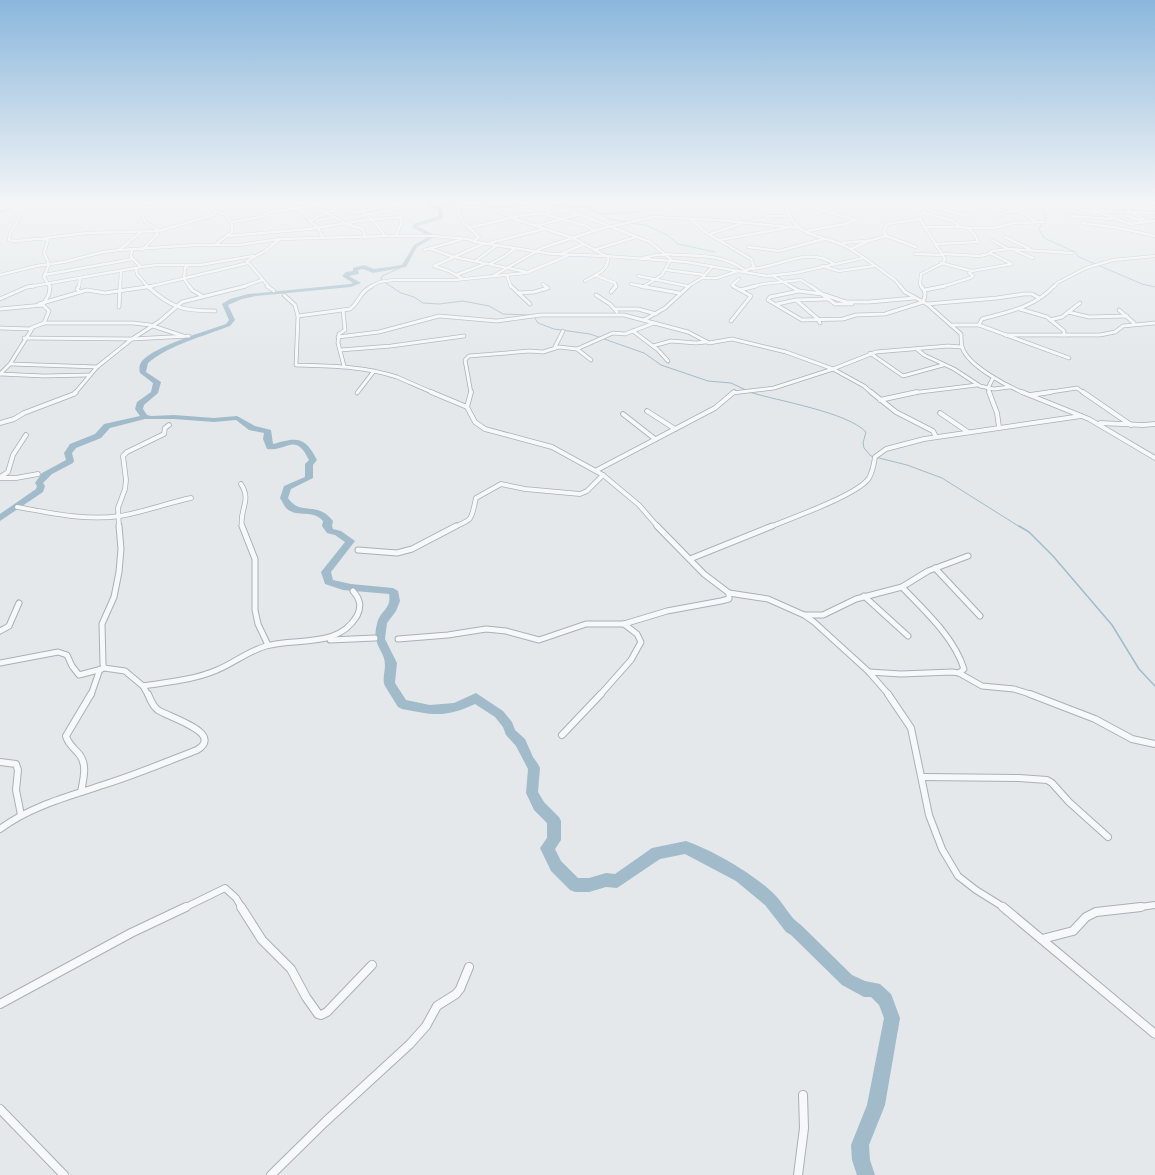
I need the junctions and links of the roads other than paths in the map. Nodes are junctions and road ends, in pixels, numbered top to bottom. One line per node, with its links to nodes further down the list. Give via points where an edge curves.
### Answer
1 (45, 257): 29 (street)
2 (84, 257): 29 (street)
3 (247, 257): 32 (street)
4 (252, 257): 25 (street)
5 (454, 257): 23 (street); 48 (street, via 434,267)
6 (482, 257): 23 (street)
7 (503, 257): 30 (street)
8 (525, 257): 38 (street)
9 (566, 257): 45 (street)
10 (607, 257): 50 (street, via 609,259 607,266)
11 (615, 257): 22 (street)
12 (648, 257): 22 (street)
13 (667, 257): 26 (street)
14 (716, 257): 42 (street, via 724,257)
15 (747, 257): 39 (street, via 754,267)
16 (944, 257): 28 (street)
17 (998, 257): 43 (street, via 1012,264)
18 (1144, 257): 83 (street, via 1116,259 1093,266 1065,278)
19 (822, 258): 27 (street); 31 (street); 39 (street, via 785,261)
20 (863, 258): 27 (street); 34 (street)
21 (133, 259): 35 (street); 47 (street)
22 (639, 259): 24 (street)
23 (476, 261): 30 (street)
24 (670, 261): 26 (street); 40 (street)
25 (248, 262): 56 (street); 60 (street)
26 (674, 262): 36 (street)
27 (839, 262): 31 (street)
28 (941, 263): 43 (street); 70 (street, via 921,274 920,284)
29 (49, 264): 46 (street); 47 (street)
30 (489, 264): 38 (street); 48 (street)
31 (834, 264): 33 (street)
32 (188, 265): 35 (street); 56 (street, via 185,268)
33 (822, 266): 34 (street, via 840,271); 54 (street)
34 (874, 266): 82 (street, via 895,280)
35 (142, 267): 37 (street)
36 (712, 267): 41 (street); 53 (street)
37 (136, 268): 44 (street); 67 (street, via 138,277)
38 (508, 268): 45 (street); 51 (street)
39 (751, 269): 42 (street)
40 (667, 270): 53 (street); 58 (street)
41 (739, 270): 42 (street); 53 (street, via 717,278)
42 (746, 271): 54 (street)
43 (972, 271): 70 (street, via 968,273 973,276 970,278)
44 (121, 272): 55 (street); 71 (street)
45 (528, 273): 49 (street)
46 (0, 275)
47 (44, 275): 63 (street)
48 (456, 275): 57 (street)
49 (507, 275): 51 (street); 76 (street, via 509,285)
50 (595, 275): 61 (street); 75 (street, via 615,282 616,287)
51 (493, 276): 57 (street)
52 (638, 276): 58 (street)
53 (704, 276): 66 (street)
54 (773, 276): 62 (street)
55 (80, 278): 63 (street); 74 (street)
56 (184, 279): 67 (street); 81 (street, via 192,290)
57 (464, 279): 100 (street, via 379,282 364,290 353,307)
58 (658, 279): 66 (street); 68 (street)
59 (739, 279): 69 (street, via 732,285)
60 (262, 280): 72 (street); 81 (street)
61 (585, 280)
62 (782, 282): 69 (street); 73 (street); 78 (street, via 803,280)
63 (49, 284): 84 (street, via 27,287); 88 (street, via 49,294)
64 (543, 284): 76 (street, via 547,289)
65 (631, 284): 68 (street)
66 (687, 286): 77 (street)
67 (147, 287): 71 (street); 96 (street)
68 (643, 287): 77 (street)
69 (740, 290): 109 (street, via 751,296)
70 (926, 290): 87 (street)
71 (120, 291): 74 (street, via 103,293 92,289); 95 (street)
72 (274, 291)
73 (799, 291): 78 (street); 93 (street, via 768,298 769,301)
74 (80, 292): 88 (street)
75 (611, 292)
76 (519, 293): 92 (street)
77 (679, 293): 104 (street)
78 (822, 294): 82 (street, via 854,303); 85 (street)
79 (284, 295): 106 (street, via 295,305)
80 (596, 295): 98 (street)
81 (202, 296): 96 (street)
82 (914, 298): 87 (street)
83 (1039, 298): 94 (street, via 1032,294 1024,294); 99 (street)
84 (0, 299)
85 (827, 299): 86 (street); 89 (street, via 838,305)
86 (796, 300): 93 (street); 111 (street)
87 (923, 302): 94 (street); 111 (street, via 885,314)
88 (44, 303): 91 (street)
89 (855, 303)
90 (1080, 303): 103 (street)
91 (39, 304): 97 (street); 112 (street, via 46,306 49,311)
92 (530, 304)
93 (778, 304): 111 (street, via 801,320)
94 (927, 304): 116 (street)
95 (119, 307)
96 (175, 307): 102 (street, via 194,311); 118 (street)
97 (0, 309)
98 (615, 309): 104 (street); 105 (street)
99 (1020, 309): 110 (street); 117 (street, via 982,320)
100 (343, 310): 106 (street); 126 (street, via 345,330)
101 (1119, 310): 107 (street)
102 (215, 311)
103 (1068, 312): 107 (street, via 1089,317); 110 (street, via 1062,317)
104 (656, 314): 108 (street)
105 (619, 315): 108 (street); 126 (street, via 541,315 497,321 439,316 374,333)
106 (298, 316): 143 (street, via 296,364)
107 (1127, 316): 115 (street, via 1134,321)
108 (644, 320): 113 (street)
109 (731, 320)
110 (1050, 320): 124 (street, via 1064,331)
111 (819, 321)
112 (44, 323): 118 (street, via 97,322); 120 (street)
113 (654, 323): 122 (street); 129 (street, via 688,332)
114 (1155, 323): 115 (street)
115 (1133, 324): 124 (street, via 1123,326 1107,335)
116 (952, 325): 117 (street); 132 (street, via 961,334)
117 (979, 325): 123 (street)
118 (153, 326): 128 (street); 128 (street, via 188,337)
119 (0, 328): 120 (street)
120 (31, 328): 127 (street)
121 (563, 331): 131 (street)
122 (633, 331): 130 (street); 133 (street, via 613,334)
123 (1005, 334): 124 (street); 137 (street)
124 (1064, 335)
125 (464, 336): 135 (street)
126 (338, 337): 135 (street)
127 (24, 338): 128 (street); 140 (street)
128 (132, 339): 144 (street)
129 (706, 342): 130 (street, via 671,341); 145 (street, via 732,339 757,344)
130 (653, 346): 139 (street)
131 (555, 347): 133 (street); 156 (street, via 543,352 469,356 465,360 471,390)
132 (962, 347): 134 (street); 149 (street, via 973,361)
133 (577, 349): 138 (street)
134 (917, 349): 136 (street); 141 (street)
135 (340, 350): 143 (street)
136 (870, 353): 141 (street, via 903,376); 145 (street)
137 (1069, 358)
138 (591, 360)
139 (668, 361)
140 (11, 364): 142 (street); 148 (street, via 0,374)
141 (943, 365): 150 (street)
142 (55, 366): 144 (street); 148 (street)
143 (344, 366): 146 (street)
144 (97, 367): 147 (street)
145 (833, 369): 155 (street, via 864,386); 167 (street, via 774,388 732,392 715,408)
146 (374, 371): 153 (street); 156 (street, via 396,377)
147 (89, 375): 148 (street); 161 (street, via 74,394)
148 (44, 376)
149 (993, 378): 151 (street); 152 (street)
150 (978, 385): 152 (street); 155 (street, via 921,391)
151 (1010, 387): 152 (street, via 999,390); 154 (street)
152 (988, 388): 166 (street)
153 (357, 393)
154 (1029, 395): 160 (street); 165 (street, via 1077,388)
155 (880, 400): 170 (street, via 896,412 931,430)
156 (467, 407): 173 (street, via 475,422 484,429 552,447)
157 (647, 410): 167 (street)
158 (940, 413): 168 (street)
159 (623, 414): 171 (street)
160 (1082, 416): 162 (street); 166 (street)
161 (0, 423)
162 (1097, 423): 165 (street); 172 (street)
163 (1155, 424): 165 (street)
164 (169, 425): 180 (street, via 165,428 164,434 123,456 126,480)
165 (1131, 425)
166 (999, 427): 168 (street)
167 (675, 429): 171 (street)
168 (969, 432): 170 (street)
169 (26, 435): 176 (street, via 13,455 8,472)
170 (936, 437): 183 (street, via 886,449 875,457 869,478 861,486)
171 (655, 439): 173 (street)
172 (1155, 458)
173 (597, 470): 175 (street)
174 (38, 474): 176 (street, via 16,478)
175 (603, 475): 181 (street, via 588,491 575,495 506,484 497,485 476,498 472,516 466,523 455,526 416,547 396,553); 183 (street, via 639,505)
176 (0, 477)
177 (241, 484): 198 (street, via 246,490 247,501 240,520 244,536 255,559 254,616)
178 (191, 498): 180 (street)
179 (17, 507): 180 (street, via 42,512)
180 (118, 516): 200 (street, via 121,549 119,572 114,596 102,624)
181 (358, 550)
182 (968, 556): 184 (street)
183 (690, 559): 187 (street, via 704,574)
184 (935, 568): 185 (street); 191 (street)
185 (902, 587): 188 (street); 202 (street, via 932,618 959,657 964,669)
186 (353, 591): 197 (street, via 361,603 352,624 345,631)
187 (729, 593): 190 (street, via 768,599); 192 (street, via 729,599 667,611)
188 (864, 596): 190 (street, via 823,615); 194 (street)
189 (20, 603): 193 (street, via 9,626)
190 (804, 615): 201 (street)
191 (980, 616)
192 (624, 624): 196 (street, via 586,624 538,640 506,631 486,629); 204 (street, via 638,636 640,648)
193 (0, 631)
194 (908, 636)
195 (374, 638): 197 (street)
196 (398, 639)
197 (315, 642): 198 (street)
198 (268, 645): 203 (street, via 207,675)
199 (0, 663): 200 (street, via 58,652 67,655 79,675)
200 (102, 669): 203 (street, via 125,671); 208 (street, via 86,707 66,736 68,744 81,757 84,766)
201 (869, 672): 202 (street); 207 (street, via 889,695 911,728)
202 (959, 673): 205 (street, via 982,686 1014,689 1044,699 1095,719 1132,738)
203 (143, 686): 208 (street, via 156,709 196,728 204,735 206,742 197,750 158,766)
204 (562, 735)
205 (1155, 744)
206 (0, 762): 209 (street, via 16,764 16,791)
207 (922, 777): 211 (street, via 1047,780); 213 (street, via 929,815 942,849 958,876 1007,909)
208 (81, 792): 209 (street)
209 (21, 815): 210 (street)
210 (0, 829)
211 (1108, 837)
212 (1155, 905): 213 (street, via 1096,912 1086,916 1073,931)
213 (1042, 939): 217 (street)
214 (372, 965): 216 (street, via 326,1012 318,1014 291,969 262,940 236,898 225,888 132,933)
215 (469, 967): 221 (street, via 460,989 437,1006 426,1026 410,1044)
216 (0, 1004)
217 (1155, 1034)
218 (803, 1094): 222 (street, via 804,1128)
219 (0, 1109): 220 (street)
220 (64, 1175)
221 (271, 1175)
222 (798, 1175)

